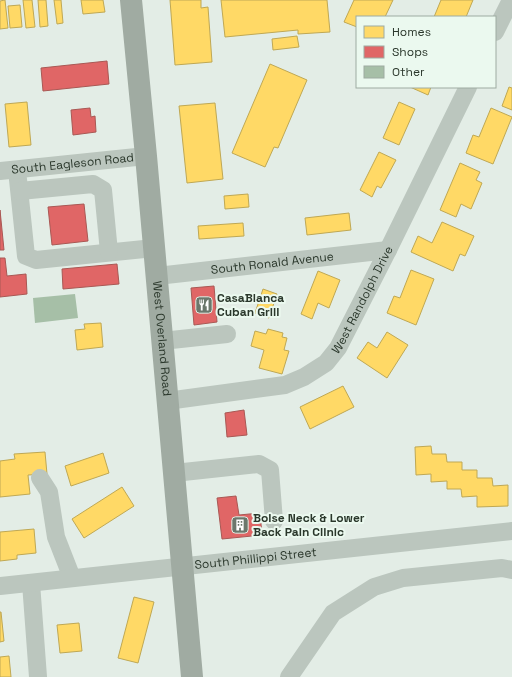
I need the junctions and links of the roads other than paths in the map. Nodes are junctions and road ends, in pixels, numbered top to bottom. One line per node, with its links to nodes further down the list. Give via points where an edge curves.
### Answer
1 (131, 0): 5 (main road, West Overland Road)
2 (511, 0): 3 (street)
3 (496, 30)
4 (468, 88): 9 (street, West Randolph Drive)
5 (146, 156): 6 (street, South Eagleson Road); 8 (main road, West Overland Road)
6 (9, 171): 7 (street)
7 (20, 191): 10 (street, via 93,184 103,190); 10 (street, via 26,256 36,260)
8 (154, 248): 10 (street); 11 (main road, West Overland Road)
9 (388, 250): 11 (street, South Ronald Avenue); 14 (street, West Randolph Drive, via 338,348 326,363 285,385)
10 (110, 252)
11 (157, 276): 13 (main road, West Overland Road)
12 (227, 334): 13 (street)
13 (162, 341): 14 (main road, West Overland Road)
14 (168, 401): 15 (main road, West Overland Road)
15 (174, 473): 17 (street, via 259,464 270,470); 19 (main road, West Overland Road)
16 (40, 478): 21 (street, via 49,492 56,537)
17 (274, 522)
18 (512, 531): 19 (street, South Phillippi Street)
19 (182, 567): 21 (street, South Phillippi Street); 25 (main road, West Overland Road)
20 (512, 570): 26 (street, via 502,568 403,578 374,587 333,613)
21 (72, 578): 22 (street, South Phillippi Street)
22 (31, 583): 23 (street, South Phillippi Street); 24 (street)
23 (0, 586)
24 (38, 677)
25 (192, 677)
26 (289, 677)

